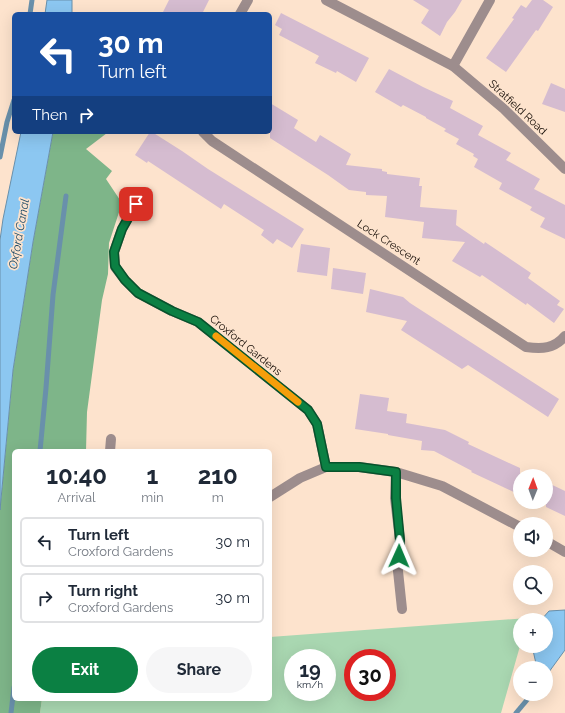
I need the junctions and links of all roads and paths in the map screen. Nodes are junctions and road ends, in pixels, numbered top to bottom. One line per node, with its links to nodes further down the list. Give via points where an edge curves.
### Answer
1 (248, 0): 4 (street)
2 (326, 0): 5 (street)
3 (490, 0): 5 (street)
4 (241, 12)
5 (453, 66): 7 (street, Stratfield Road, via 504,109)
6 (205, 134): 9 (street, Lock Crescent, via 526,347 540,349 551,346)
7 (565, 168)
8 (136, 204): 12 (street, Croxford Gardens, via 122,229 114,252 115,266 125,280 138,293 198,322 308,410 317,424)
9 (565, 336)
10 (111, 439): 11 (street)
11 (110, 449)
12 (326, 467): 13 (street, via 359,467); 14 (street, via 300,478)
13 (396, 472): 15 (street, via 442,486); 18 (street, via 400,540 398,572)
14 (272, 496)
15 (513, 523)
16 (553, 545): 17 (street)
17 (565, 552)
18 (402, 609)

